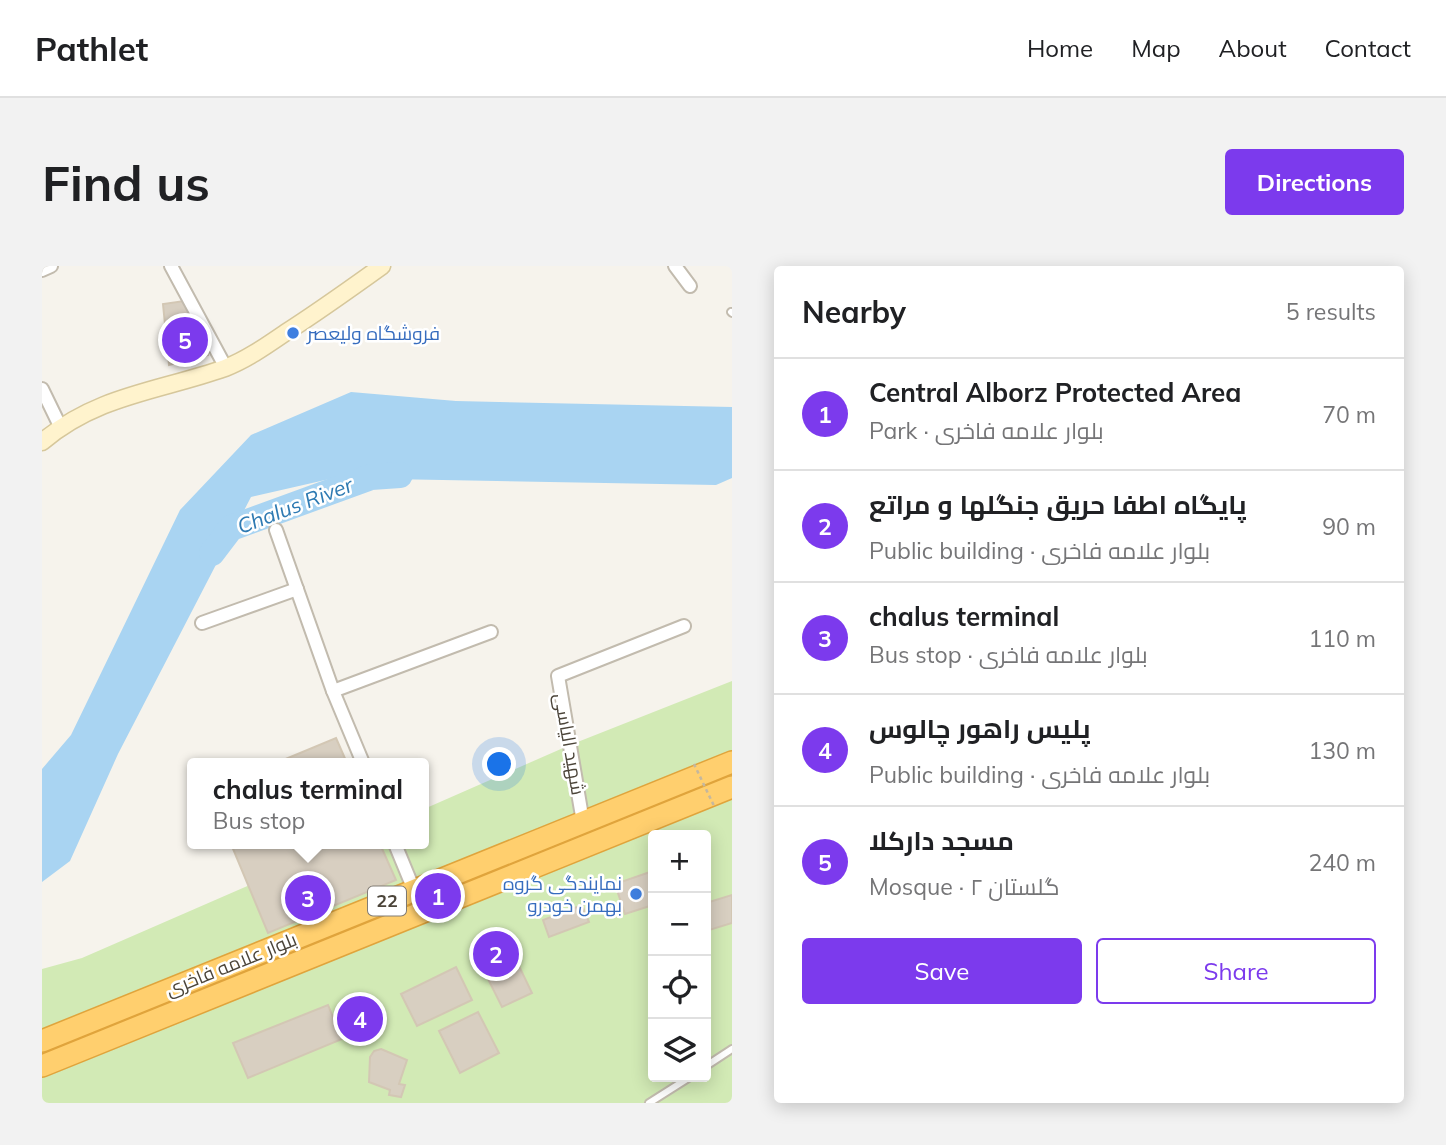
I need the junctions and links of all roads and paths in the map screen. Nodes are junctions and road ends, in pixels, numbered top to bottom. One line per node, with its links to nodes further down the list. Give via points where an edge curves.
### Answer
1 (51, 266): 5 (street)
2 (171, 266): 7 (street)
3 (382, 266): 7 (street, via 259,351)
4 (675, 266): 6 (street)
5 (42, 271)
6 (690, 286)
7 (226, 368): 9 (street, via 154,387)
8 (42, 388): 9 (street)
9 (61, 426): 10 (street)
10 (42, 442)
11 (276, 530): 12 (street)
12 (297, 589): 13 (street); 16 (street)
13 (202, 623)
14 (684, 626): 22 (street, شهید الیاسی, via 558,676)
15 (491, 632): 16 (street)
16 (333, 691): 17 (street)
17 (361, 758)
18 (732, 762): 22 (highway, بلوار علامه فاخری / 22)
19 (694, 764): 21 (path, bridge)
20 (732, 787): 28 (highway, بلوار علامه فاخری / 22)
21 (715, 808)
22 (583, 822): 24 (highway, بلوار علامه فاخری / 22)
23 (397, 849): 24 (street)
24 (414, 890): 25 (highway, بلوار علامه فاخری / 22)
25 (42, 1041)
26 (732, 1049): 27 (lane)
27 (711, 1063)
28 (42, 1066)
29 (682, 1082): 30 (lane)
30 (649, 1103)

